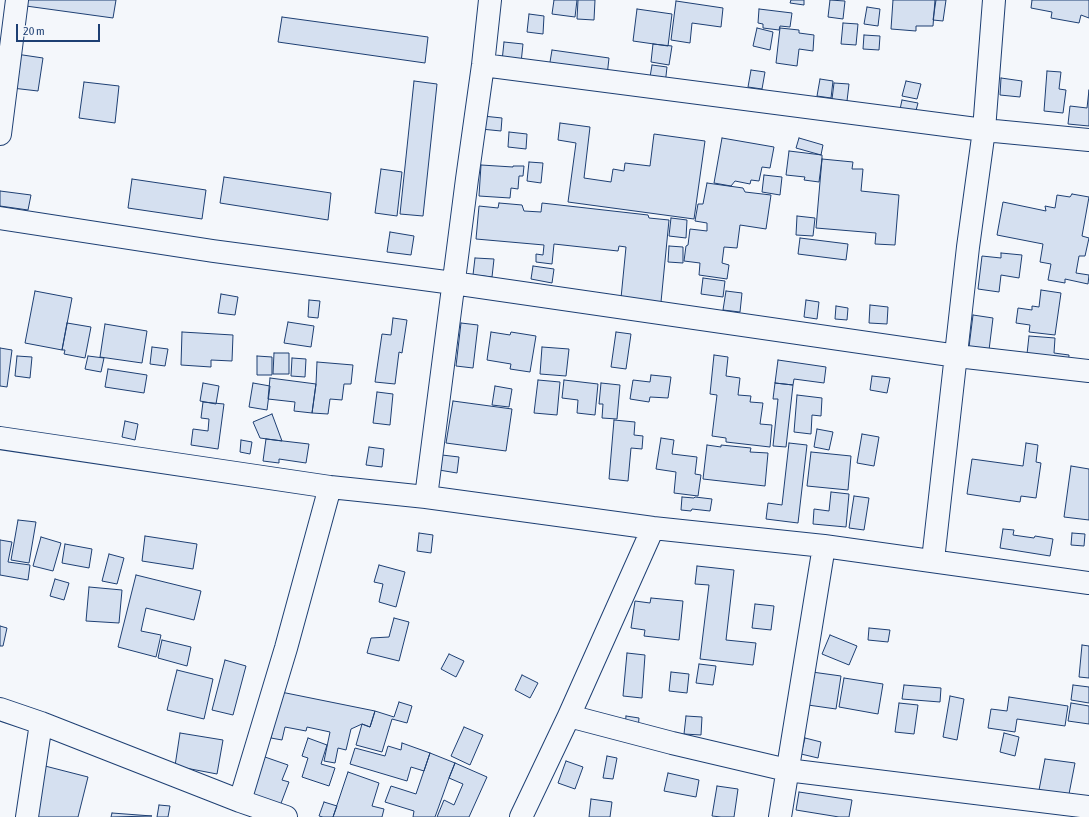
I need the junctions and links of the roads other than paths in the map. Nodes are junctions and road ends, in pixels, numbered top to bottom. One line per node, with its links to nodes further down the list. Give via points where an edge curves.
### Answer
1 (490, 0): 4 (street)
2 (994, 0): 5 (street)
3 (11, 4): 6 (street)
4 (483, 65): 5 (street); 9 (street)
5 (984, 130): 7 (street); 10 (street, via 968,247)
6 (0, 134)
7 (1089, 140)
8 (0, 218): 9 (street, via 213,251)
9 (453, 282): 10 (street); 14 (street)
10 (957, 356): 11 (street); 17 (street)
11 (1089, 371)
12 (0, 438): 13 (street)
13 (330, 487): 14 (street); 23 (street, via 286,648)
14 (426, 497): 15 (street)
15 (653, 528): 16 (street); 20 (street)
16 (824, 546): 17 (street); 22 (street)
17 (933, 560): 18 (street)
18 (1089, 583)
19 (0, 709): 21 (street)
20 (569, 716): 22 (street); 27 (street)
21 (41, 723): 23 (street); 25 (street)
22 (788, 770): 24 (street); 28 (street)
23 (240, 801): 26 (street)
24 (1089, 807)
25 (26, 817)
26 (286, 817)
27 (521, 817)
28 (780, 817)

